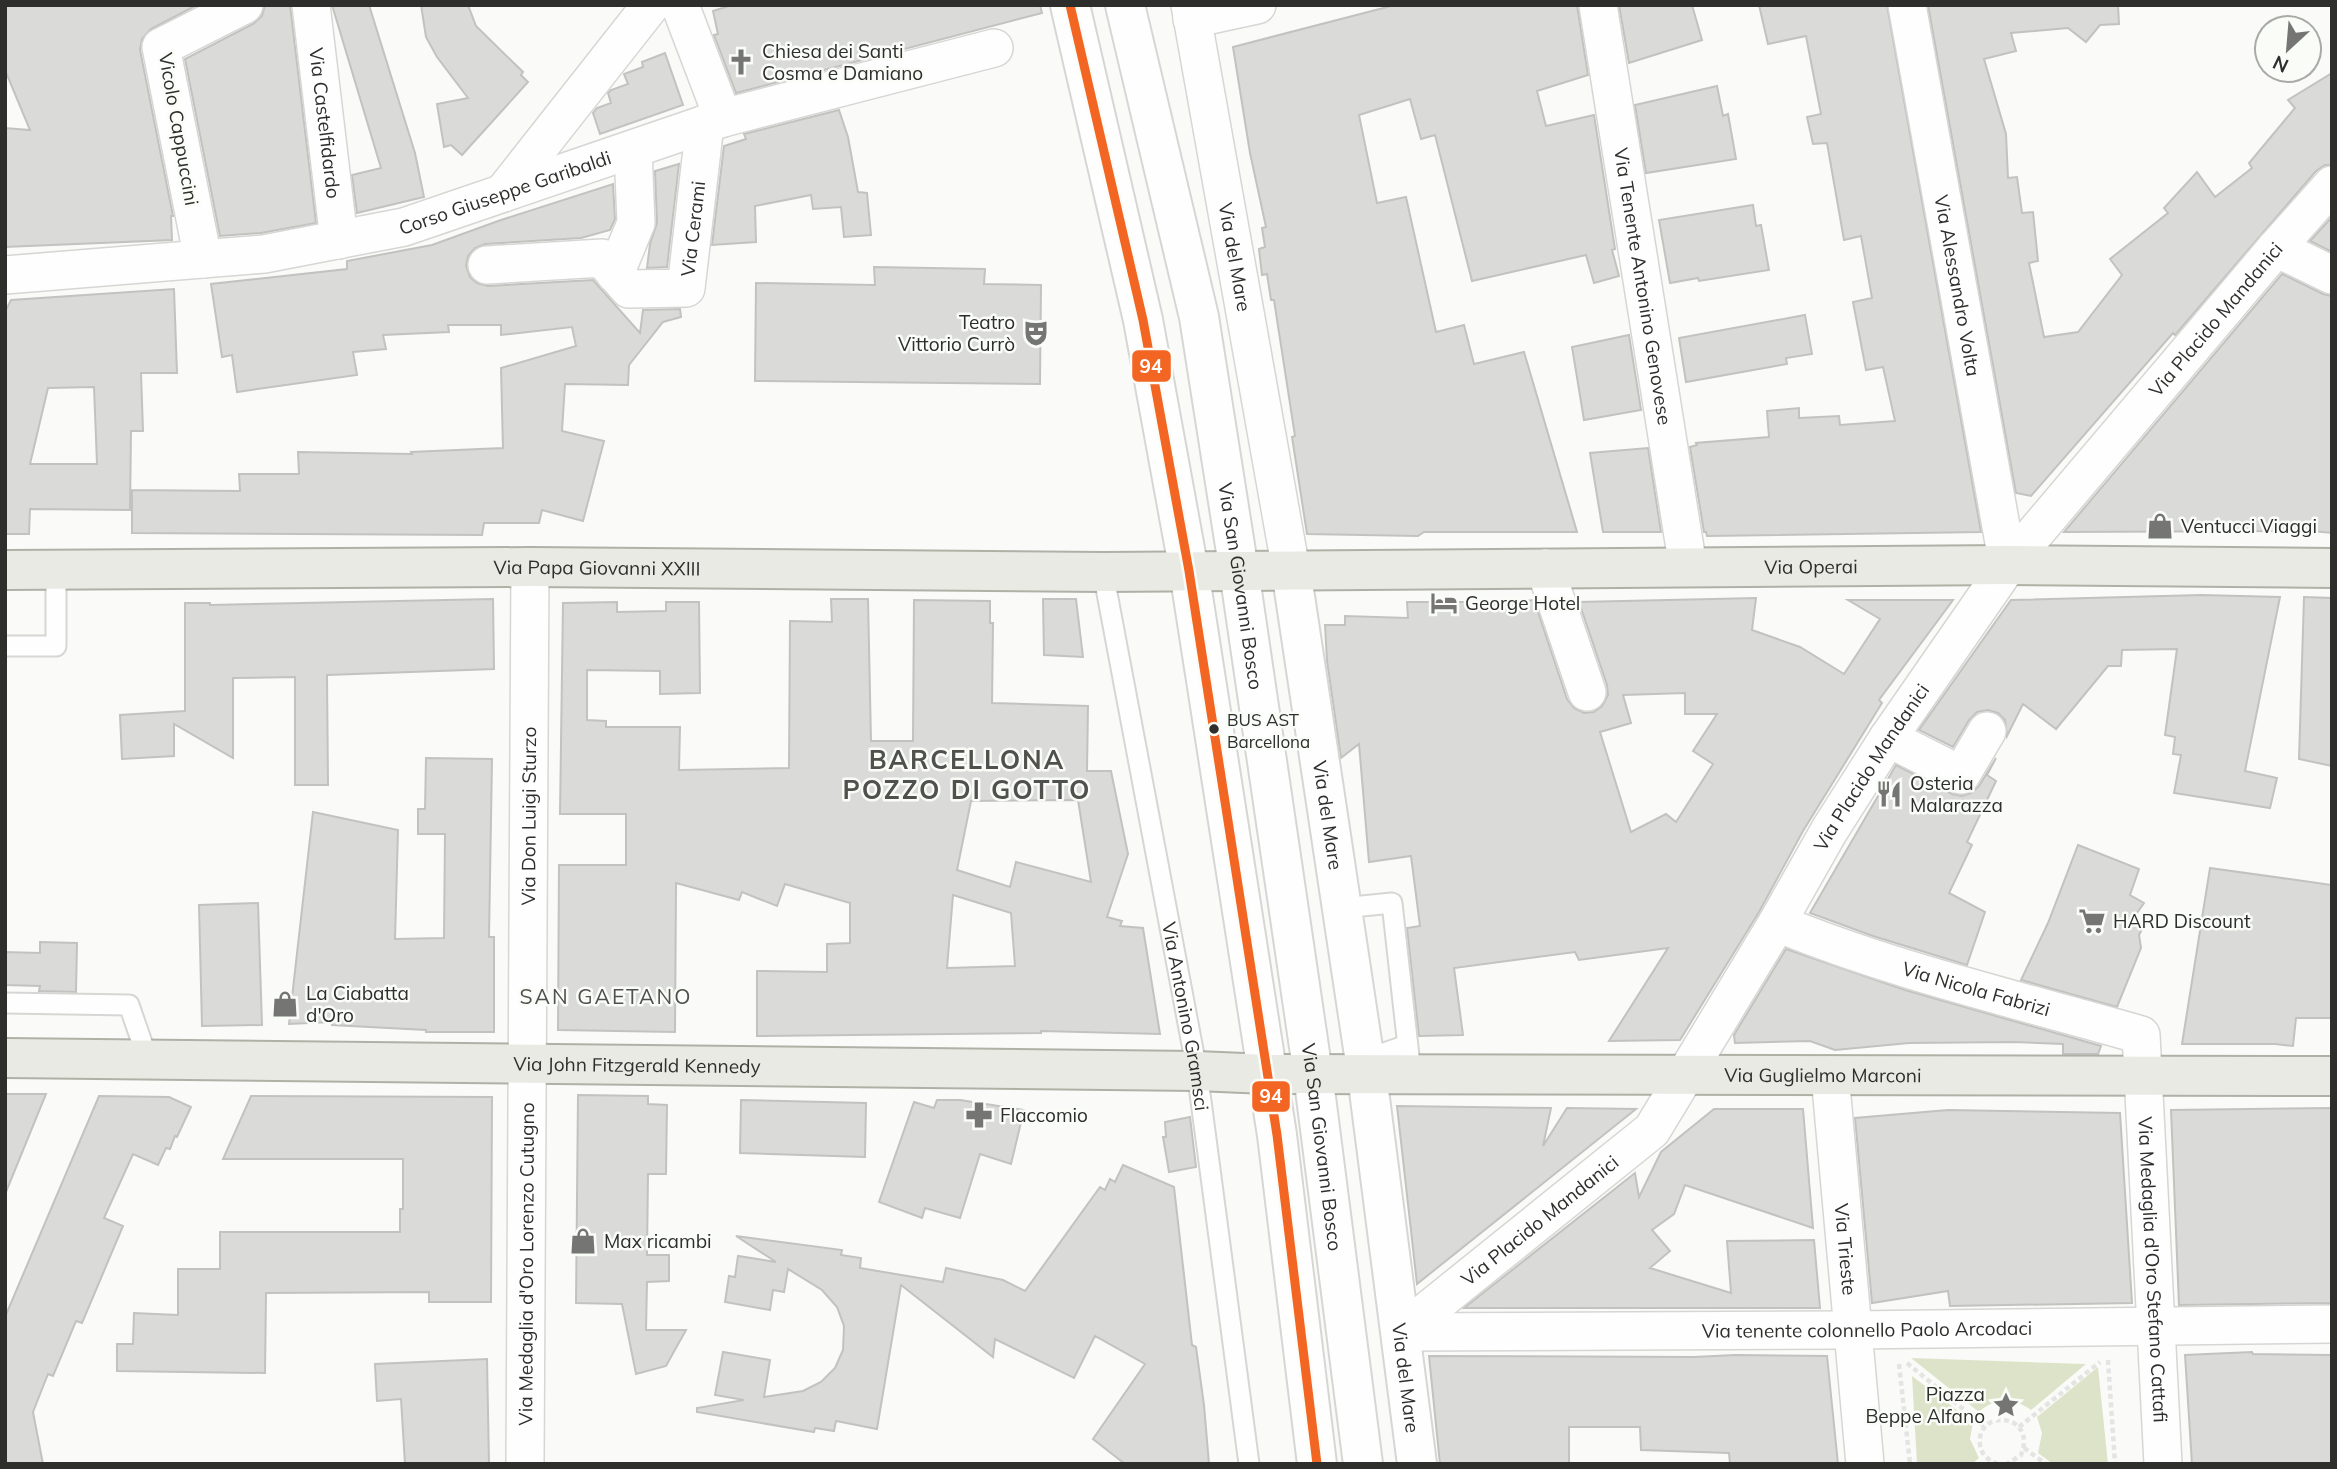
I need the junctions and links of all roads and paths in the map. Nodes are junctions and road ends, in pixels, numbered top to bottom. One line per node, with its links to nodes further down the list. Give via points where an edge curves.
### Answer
1 (244, 5): 18 (street, Vicolo Cappuccini, via 161,47)
2 (311, 5): 16 (street, Via Castelfidardo)
3 (651, 5): 15 (street)
4 (680, 5): 12 (street)
5 (1070, 5): 31 (street, via 1143,320)
6 (1125, 5): 32 (street, Via San Giovanni Bosco, via 1199,317)
7 (1257, 5): 10 (street)
8 (1598, 5): 26 (street, Via Tenente Antonino Genovese)
9 (1907, 5): 23 (street, Via Alessandro Volta)
10 (1191, 12): 30 (street, Via del Mare)
11 (994, 48): 12 (street, Corso Giuseppe Garibaldi)
12 (714, 121): 13 (street, Corso Giuseppe Garibaldi); 20 (street, Via Cerami, via 686,288 629,289)
13 (633, 149): 15 (street, Corso Giuseppe Garibaldi); 20 (street, via 636,223)
14 (2332, 185): 17 (street, Via Placido Mandanici)
15 (502, 193): 16 (street, Corso Giuseppe Garibaldi, via 404,227)
16 (339, 240): 18 (street, Corso Giuseppe Garibaldi)
17 (2276, 247): 22 (street); 23 (street, Via Placido Mandanici)
18 (203, 259): 21 (street, Corso Giuseppe Garibaldi)
19 (487, 265): 20 (street, Via Cerami, via 602,258)
20 (615, 274)
21 (5, 275)
22 (2332, 275)
23 (2008, 565): 26 (main road, Via Operai); 27 (main road, Via Operai); 37 (street, Via Placido Mandanici)
24 (530, 567): 29 (main road, Via Papa Giovanni XXIII); 33 (main road, Via Papa Giovanni XXIII); 44 (street, Via Don Luigi Sturzo)
25 (1545, 568): 26 (main road, Via Operai); 30 (main road, Via Operai); 35 (street)
26 (1688, 568)
27 (2332, 568)
28 (5, 570): 29 (main road, Via Papa Giovanni XXIII)
29 (56, 570): 34 (lane, via 56,646)
30 (1291, 570): 32 (main road, Via Operai); 38 (street, Via del Mare)
31 (1189, 571): 32 (main road, Via Papa Giovanni XXIII); 33 (main road, Via Papa Giovanni XXIII); 47 (street)
32 (1240, 571): 48 (street, Via San Giovanni Bosco)
33 (1102, 572): 46 (lane, Via Antonino Gramsci)
34 (5, 646)
35 (1587, 692)
36 (1987, 731): 37 (street, via 1961,775)
37 (1888, 738): 39 (street, Via Placido Mandanici)
38 (1342, 908): 42 (lane, via 1392,903); 45 (street, Via del Mare)
39 (1777, 923): 49 (street, Via Placido Mandanici); 51 (street, Via Nicola Fabrizi, via 1832,946 2141,1035)
40 (5, 1003): 43 (lane, via 129,1005)
41 (5, 1058): 43 (main road, Via John Fitzgerald Kennedy)
42 (1409, 1059): 45 (main road, Via Guglielmo Marconi); 49 (main road, Via Guglielmo Marconi)
43 (148, 1060): 44 (main road, Via John Fitzgerald Kennedy)
44 (527, 1065): 46 (main road, Via John Fitzgerald Kennedy); 64 (street, Via Medaglia d'Oro Lorenzo Cutugno)
45 (1366, 1067): 48 (main road, Via Guglielmo Marconi); 56 (street, Via del Mare)
46 (1197, 1070): 47 (main road, Via John Fitzgerald Kennedy); 65 (lane, Via Antonino Gramsci)
47 (1268, 1074): 48 (main road, Via John Fitzgerald Kennedy); 66 (street)
48 (1313, 1074): 67 (street, Via San Giovanni Bosco)
49 (1687, 1075): 50 (main road, Via Guglielmo Marconi); 56 (street, Via Placido Mandanici, via 1653,1130)
50 (1830, 1075): 51 (main road, Via Guglielmo Marconi); 55 (street, Via Trieste)
51 (2143, 1076): 52 (main road, Via Guglielmo Marconi); 54 (street, Via Medaglia d'Oro Stefano Cattafi)
52 (2332, 1076)
53 (2332, 1324): 54 (street, Via tenente colonnello Paolo Arcodaci)
54 (2156, 1326): 55 (street, Via tenente colonnello Paolo Arcodaci); 76 (street, Via Medaglia d'Oro Stefano Cattafi)
55 (1852, 1330): 56 (street, Via tenente colonnello Paolo Arcodaci); 69 (street, Via Trieste); 70 (path, via 1898,1352)
56 (1401, 1332): 68 (street, Via del Mare)
57 (2093, 1355): 58 (path)
58 (2107, 1356): 61 (path); 75 (path)
59 (1905, 1360): 60 (path)
60 (1985, 1427): 61 (path, via 1998,1420); 63 (path, via 1980,1447)
61 (2019, 1427): 62 (path)
62 (2024, 1448): 73 (path); 74 (path)
63 (1986, 1457): 71 (path); 72 (path)
64 (525, 1464)
65 (1249, 1464)
66 (1317, 1464)
67 (1363, 1464)
68 (1417, 1464)
69 (1865, 1464)
70 (1910, 1464)
71 (1979, 1464)
72 (1997, 1464)
73 (2007, 1464)
74 (2046, 1464)
75 (2115, 1464)
76 (2163, 1464)

